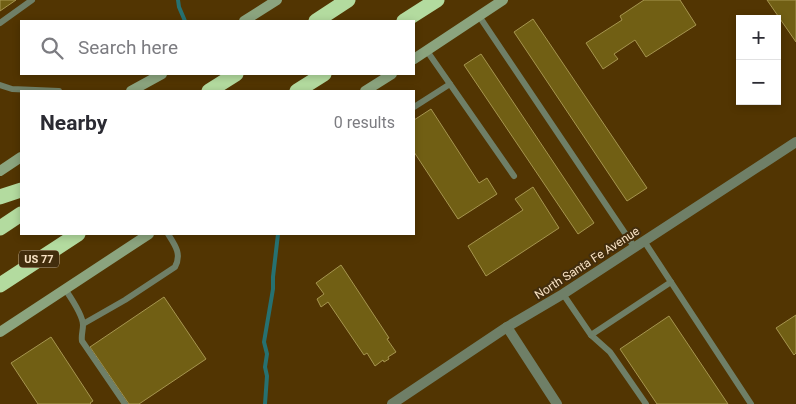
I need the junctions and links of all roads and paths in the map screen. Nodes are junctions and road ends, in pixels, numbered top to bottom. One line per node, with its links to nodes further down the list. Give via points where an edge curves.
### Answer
1 (32, 0): 10 (lane)
2 (277, 0): 7 (main road)
3 (348, 0): 8 (highway)
4 (437, 0): 9 (highway)
5 (503, 0): 6 (main road)
6 (479, 16): 11 (main road); 37 (lane)
7 (246, 20)
8 (318, 20)
9 (406, 20)
10 (0, 23)
11 (426, 51): 12 (main road); 17 (lane)
12 (415, 58)
13 (160, 75): 20 (main road)
14 (234, 75): 21 (highway)
15 (322, 75): 22 (highway)
16 (390, 75): 23 (main road)
17 (450, 84): 24 (lane); 28 (lane)
18 (0, 85): 19 (lane)
19 (20, 90)
20 (133, 90)
21 (211, 90)
22 (299, 90)
23 (367, 90)
24 (415, 106)
25 (796, 142): 36 (street, North Santa Fe Avenue)
26 (20, 158): 27 (main road)
27 (0, 171)
28 (514, 176)
29 (20, 190): 30 (highway)
30 (0, 197)
31 (20, 215): 32 (highway)
32 (0, 228)
33 (76, 235): 39 (highway, US 77)
34 (147, 235): 40 (main road)
35 (169, 235): 42 (lane, via 179,257 175,267)
36 (644, 241): 37 (street, North Santa Fe Avenue); 38 (lane)
37 (634, 248): 41 (street, North Santa Fe Avenue)
38 (671, 282): 45 (lane); 50 (lane)
39 (0, 285)
40 (65, 289): 42 (lane); 44 (main road)
41 (564, 294): 43 (street, North Santa Fe Avenue); 45 (lane)
42 (83, 324): 46 (lane, via 82,341)
43 (507, 327): 47 (street, North Santa Fe Avenue); 48 (street)
44 (0, 332)
45 (591, 335): 49 (lane, via 610,352)
46 (124, 404)
47 (392, 404)
48 (557, 404)
49 (646, 404)
50 (752, 404)

